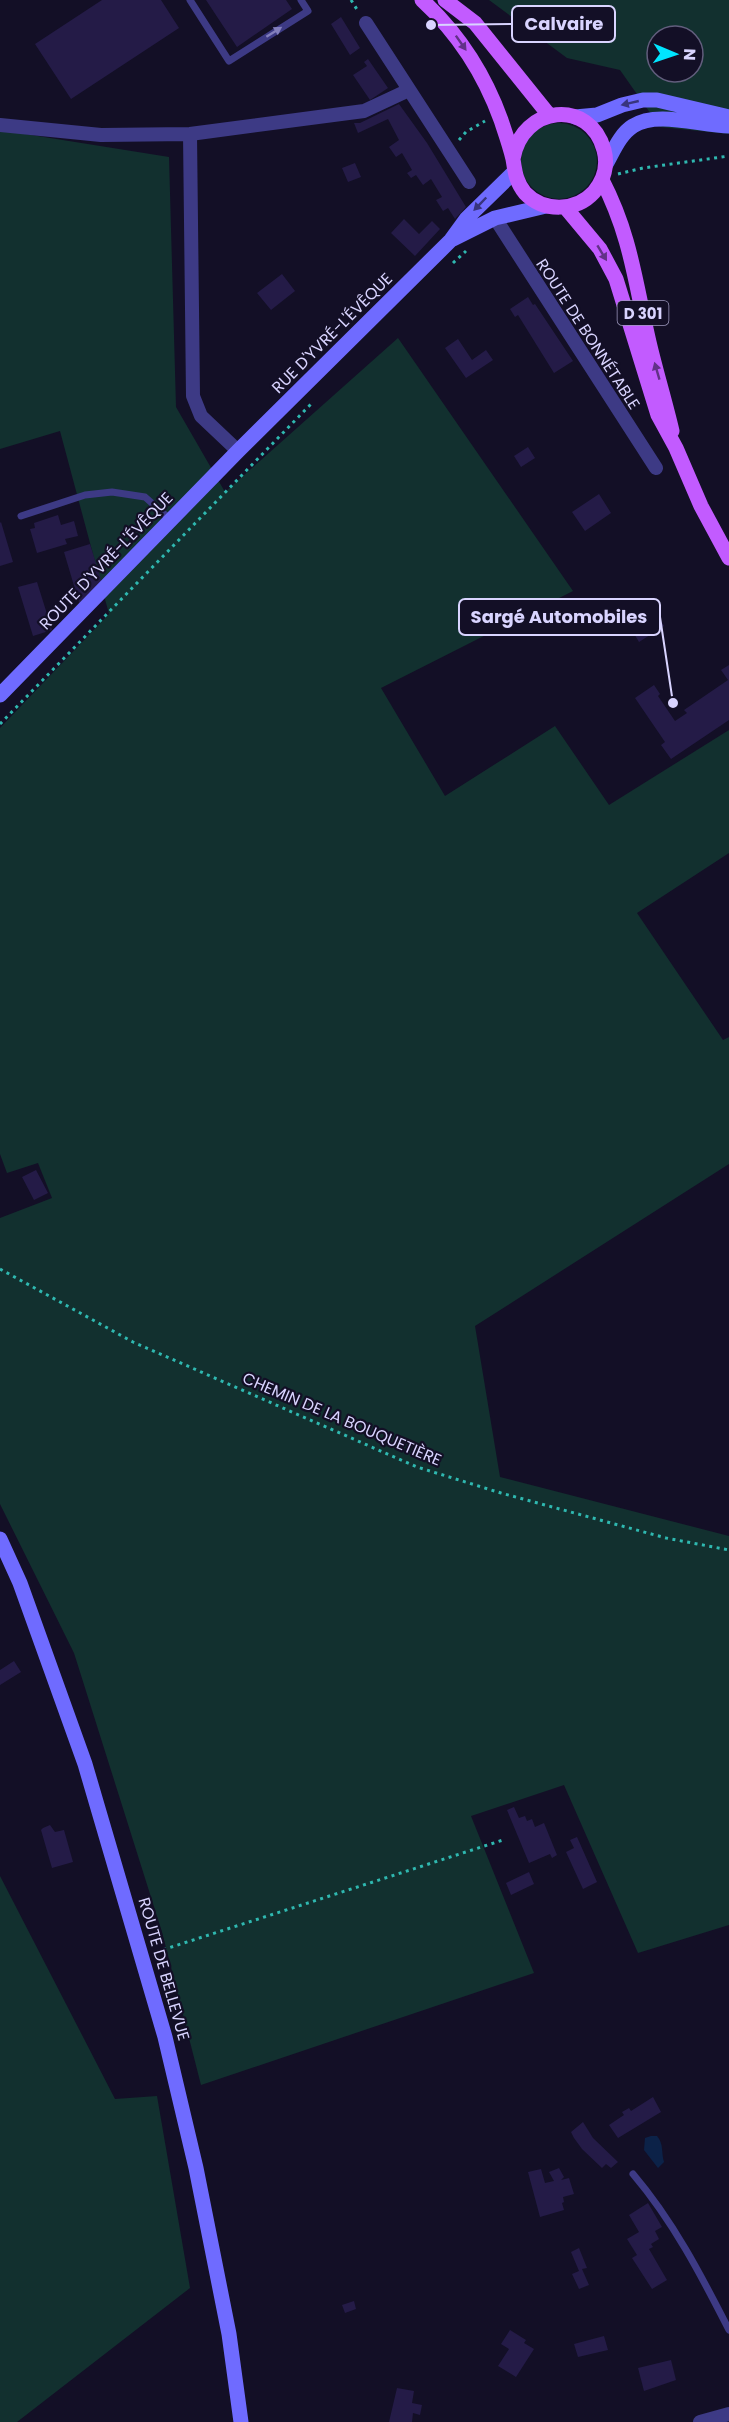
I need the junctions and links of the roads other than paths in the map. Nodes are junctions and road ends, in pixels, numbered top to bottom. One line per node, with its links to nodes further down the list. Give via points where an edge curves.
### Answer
1 (190, 0): 2 (lane, one-way to 2, via 229,61 308,11)
2 (301, 0)
3 (422, 0): 14 (main road, one-way to 14, via 458,38 475,63 489,90)
4 (445, 0): 7 (main road, via 475,23)
5 (366, 23): 6 (street)
6 (408, 90): 12 (street, via 364,111); 16 (street)
7 (549, 115): 8 (main road); 14 (main road, via 528,127 515,147)
8 (575, 117): 9 (street, one-way to 8, via 650,100); 13 (main road, via 601,140)
9 (729, 117)
10 (0, 125): 12 (street, via 101,135)
11 (729, 126): 13 (street, via 651,119 626,132)
12 (190, 135): 22 (street, via 193,396 201,416)
13 (606, 164): 15 (main road)
14 (513, 165): 17 (main road, via 518,183 526,193); 20 (street, one-way to 20)
15 (602, 180): 18 (main road, via 580,203); 21 (main road, D 301, one-way to 15, via 627,238)
16 (469, 182)
17 (546, 206): 18 (main road); 19 (street)
18 (565, 207): 21 (main road, D 301, one-way to 21, via 600,249 616,279 658,416)
19 (495, 218): 20 (street); 23 (street, ROUTE DE BONNÉTABLE)
20 (451, 240): 22 (street, RUE D'YVRÉ-L'ÉVÊQUE)
21 (676, 448): 26 (main road, D 301)
22 (238, 451): 25 (street, ROUTE D'YVRÉ-L'ÉVÊQUE)
23 (656, 468)
24 (21, 516): 25 (lane, via 85,495 112,492 145,497)
25 (171, 520): 27 (street, ROUTE D'YVRÉ-L'ÉVÊQUE)
26 (729, 558)
27 (0, 695)
28 (0, 1539): 32 (street, ROUTE DE BELLEVUE, via 20,1583 85,1764 143,1956 196,2168 229,2334)
29 (633, 2174): 30 (lane, via 657,2202)
30 (729, 2330)
31 (729, 2414): 33 (street)
32 (241, 2422)
33 (700, 2422)

